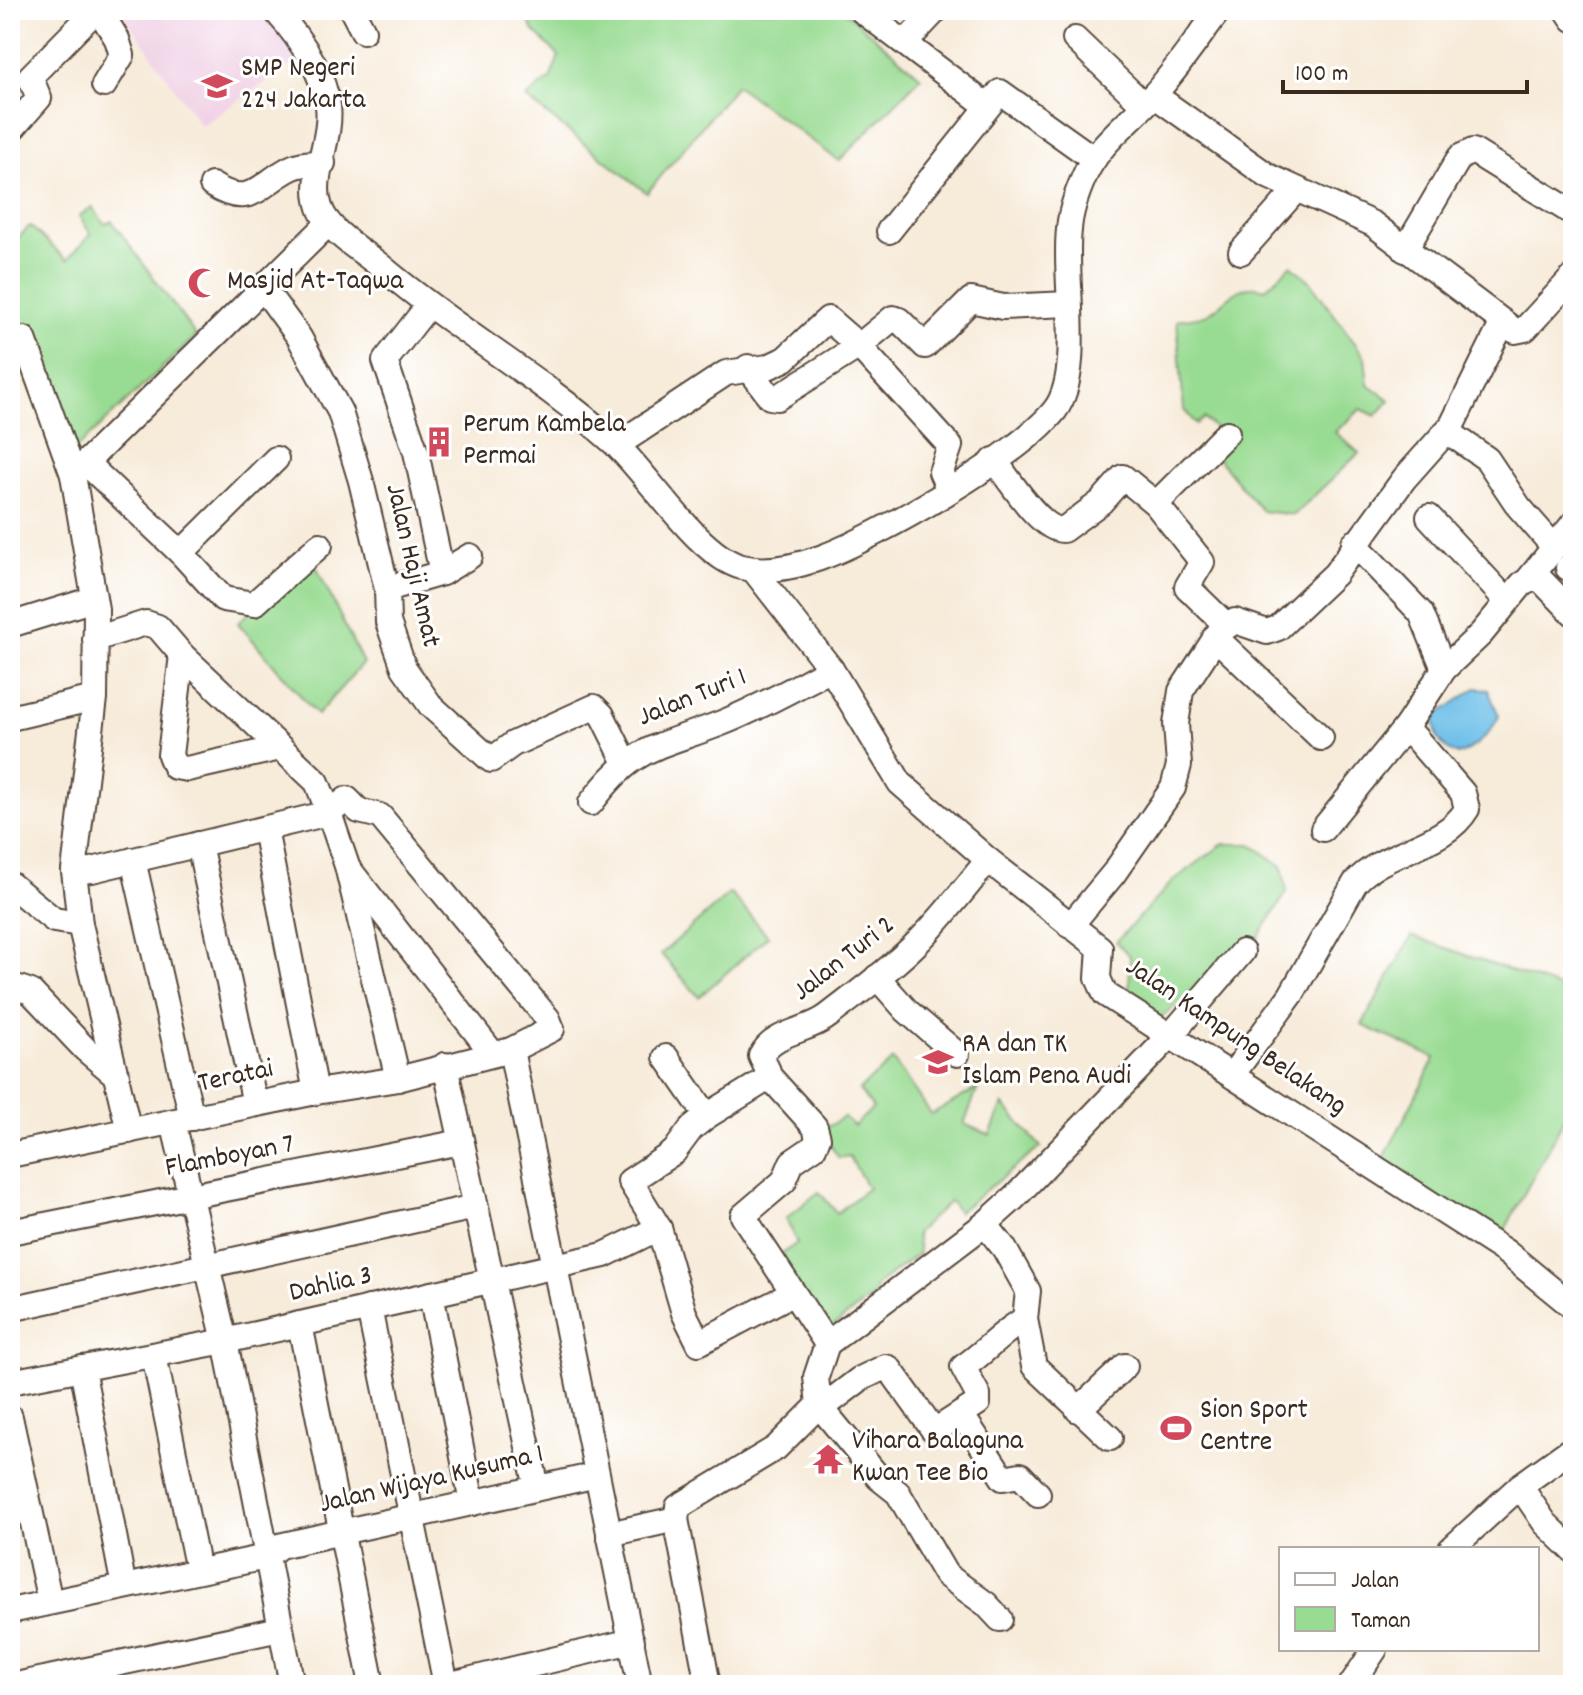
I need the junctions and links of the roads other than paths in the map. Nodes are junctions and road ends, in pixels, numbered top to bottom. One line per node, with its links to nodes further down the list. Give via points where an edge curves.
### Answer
1 (97, 10): 10 (street, via 122,55); 13 (street, via 30,77 39,98)
2 (275, 10): 15 (street, via 321,81 328,107)
3 (861, 10): 9 (street)
4 (936, 10): 9 (street)
5 (1219, 10): 11 (street)
6 (1567, 10): 7 (street)
7 (1573, 19)
8 (1075, 39): 11 (street)
9 (905, 43): 12 (street)
10 (104, 85)
11 (1149, 100): 14 (street); 17 (street)
12 (986, 105): 14 (street, via 1005,93); 20 (street)
13 (10, 131)
14 (1094, 159): 25 (street, via 1068,232)
15 (323, 163): 16 (street, via 292,167 248,196 232,196); 19 (street, via 317,197)
16 (212, 185)
17 (1295, 191): 21 (street, via 1351,212); 22 (street)
18 (1573, 213): 21 (street, via 1480,153 1470,152 1455,165)
19 (329, 223): 24 (street); 26 (street)
20 (889, 231)
21 (1405, 250): 27 (street)
22 (1241, 252)
23 (1573, 277): 27 (street, via 1525,329 1515,331)
24 (264, 289): 36 (street); 49 (street, Jalan Haji Amat, via 299,337 340,412)
25 (1069, 304): 29 (street, via 1003,307 971,300 927,346 895,318); 35 (street, via 1065,393 1033,432)
26 (428, 306): 33 (street, via 542,384); 47 (street, via 385,361 416,452)
27 (1502, 324): 31 (street)
28 (24, 339): 36 (street)
29 (859, 346): 30 (street, via 828,319 785,359 768,367); 30 (street, via 777,398 770,397); 37 (street, via 950,446 941,472)
30 (748, 367): 33 (street, via 726,373)
31 (1447, 431): 41 (street); 45 (street, via 1487,459 1519,507)
32 (1227, 433): 38 (street)
33 (617, 445): 46 (street, via 716,554)
34 (276, 459): 43 (street)
35 (994, 460): 37 (street); 38 (street, via 1036,515 1056,530 1101,502 1121,477)
36 (80, 469): 43 (street); 50 (street)
37 (949, 490): 46 (street, via 821,557)
38 (1156, 504): 54 (street, via 1203,564 1187,587)
39 (1429, 517): 51 (street)
40 (1573, 524): 45 (street)
41 (1354, 543): 54 (street, via 1335,574 1287,622 1267,632 1240,620); 58 (street, via 1421,613)
42 (320, 545): 43 (street, via 254,604 223,599)
43 (181, 553)
44 (470, 556): 47 (street)
45 (1565, 559): 48 (street)
46 (753, 569): 57 (street, Jalan Kampung Belakang)
47 (442, 573): 49 (street)
48 (1528, 580): 51 (street); 52 (street, via 1541,580)
49 (390, 589): 64 (street, Jalan Haji Amat, via 388,622 404,668 431,706 486,759 594,707)
50 (94, 599): 53 (street); 55 (street)
51 (1507, 601): 58 (street)
52 (1573, 613)
53 (11, 621)
54 (1220, 631): 62 (street); 76 (street, via 1190,674 1178,703 1179,765 1173,788)
55 (95, 639): 56 (street, via 151,623); 59 (street)
56 (182, 655): 63 (street); 63 (street, via 170,755 175,767 187,769)
57 (831, 669): 64 (street, Jalan Turi 1, via 738,715 651,747); 71 (street, Jalan Kampung Belakang, via 900,783)
58 (1444, 669): 61 (street)
59 (95, 698): 60 (street); 73 (street)
60 (10, 718)
61 (1406, 727): 68 (street); 85 (street, via 1463,793 1467,809 1444,831 1366,871 1355,883 1291,995)
62 (1321, 738)
63 (280, 748): 66 (street, via 323,791)
64 (626, 763): 65 (street, Jalan Turi 1)
65 (591, 803)
66 (329, 813): 67 (street); 72 (street); 81 (street, Teratai, via 347,799 359,811 380,816 548,1019 549,1033)
67 (265, 829): 69 (street); 89 (street)
68 (1323, 829)
69 (199, 844): 70 (street); 90 (street)
70 (133, 860): 73 (street); 92 (street)
71 (988, 860): 76 (street, Jalan Kampung Belakang); 78 (street, Jalan Turi 2, via 920,940)
72 (347, 866): 81 (street); 88 (street)
73 (74, 871): 75 (street)
74 (10, 884): 75 (street, via 54,920)
75 (80, 924): 86 (street)
76 (1070, 926): 80 (street, Jalan Kampung Belakang, via 1101,950 1098,978 1105,994)
77 (1242, 952): 80 (street)
78 (877, 977): 82 (street); 87 (street, Jalan Turi 2, via 813,1028 791,1032 764,1050 761,1056)
79 (10, 985): 86 (street, via 31,992)
80 (1171, 1035): 85 (street, Jalan Kampung Belakang); 98 (street)
81 (493, 1054): 84 (street, Teratai); 101 (street)
82 (957, 1054)
83 (666, 1057): 91 (street)
84 (445, 1065): 88 (street, Teratai); 94 (street)
85 (1232, 1075): 105 (street, Jalan Kampung Belakang)
86 (117, 1076): 93 (street)
87 (769, 1076): 91 (street); 104 (street, via 815,1127 818,1138 792,1162 784,1181 743,1214)
88 (398, 1079): 89 (street, Teratai)
89 (316, 1092): 90 (street, Teratai)
90 (255, 1104): 92 (street, Teratai)
91 (707, 1116): 99 (street, via 674,1152 630,1181)
92 (182, 1120): 93 (street, Teratai); 96 (street)
93 (129, 1131): 95 (street, Teratai)
94 (461, 1142): 96 (street, Flamboyan 7); 97 (street)
95 (10, 1155)
96 (191, 1196): 100 (street, Flamboyan 7); 102 (street)
97 (475, 1207): 102 (street); 103 (street)
98 (985, 1224): 109 (street, via 1026,1284); 112 (street)
99 (659, 1228): 101 (street, Dahlia 3, via 604,1255); 104 (street, via 684,1313 699,1343)
100 (10, 1232)
101 (555, 1264): 103 (street, Dahlia 3); 124 (street)
102 (207, 1266): 108 (street); 111 (street)
103 (491, 1280): 106 (street, Dahlia 3); 126 (street)
104 (793, 1293): 112 (street)
105 (1569, 1293)
106 (431, 1294): 107 (street, Dahlia 3); 128 (street)
107 (369, 1308): 110 (street, Dahlia 3); 129 (street)
108 (10, 1309)
109 (1025, 1319): 118 (street, via 1034,1366); 119 (street, via 963,1367 978,1399)
110 (300, 1324): 111 (street, Dahlia 3); 131 (street)
111 (225, 1341): 113 (street, Dahlia 3); 134 (street)
112 (827, 1344): 117 (street, via 816,1377)
113 (154, 1355): 115 (street, Dahlia 3); 136 (street)
114 (1125, 1366): 118 (street)
115 (82, 1368): 116 (street, Dahlia 3); 137 (street)
116 (10, 1382)
117 (821, 1406): 119 (street, via 885,1367 932,1428); 130 (street, via 776,1448 678,1507); 141 (street, via 879,1478 898,1493 946,1575)
118 (1078, 1410): 121 (street)
119 (961, 1414): 127 (street, via 1003,1478 1020,1475)
120 (10, 1417): 123 (street)
121 (1110, 1438)
122 (1573, 1448): 125 (street)
123 (15, 1462): 138 (street)
124 (597, 1475): 126 (street, Jalan Wijaya Kusuma 1); 132 (street)
125 (1520, 1486): 133 (street); 135 (street, via 1536,1512)
126 (537, 1488): 128 (street, Jalan Wijaya Kusuma 1)
127 (1038, 1494)
128 (472, 1503): 129 (street, Jalan Wijaya Kusuma 1)
129 (410, 1517): 131 (street, Jalan Wijaya Kusuma 1); 149 (street)
130 (676, 1519): 132 (street); 151 (street)
131 (340, 1533): 134 (street, Jalan Wijaya Kusuma 1); 148 (street)
132 (609, 1534): 143 (street)
133 (1453, 1547)
134 (269, 1548): 136 (street, Jalan Wijaya Kusuma 1); 140 (street, Jalan Wijaya Kusuma 1); 142 (street)
135 (1573, 1550)
136 (195, 1556): 137 (street, Jalan Wijaya Kusuma 1)
137 (121, 1572): 138 (street, Jalan Wijaya Kusuma 1)
138 (47, 1588): 139 (street, Jalan Wijaya Kusuma 1)
139 (10, 1596)
140 (10, 1611)
141 (1000, 1619)
142 (280, 1629): 146 (street); 147 (street)
143 (632, 1641): 149 (street); 150 (street)
144 (1374, 1651): 145 (street)
145 (1354, 1684)
146 (16, 1685)
147 (292, 1685)
148 (372, 1685)
149 (446, 1685)
150 (640, 1685)
151 (708, 1685)

